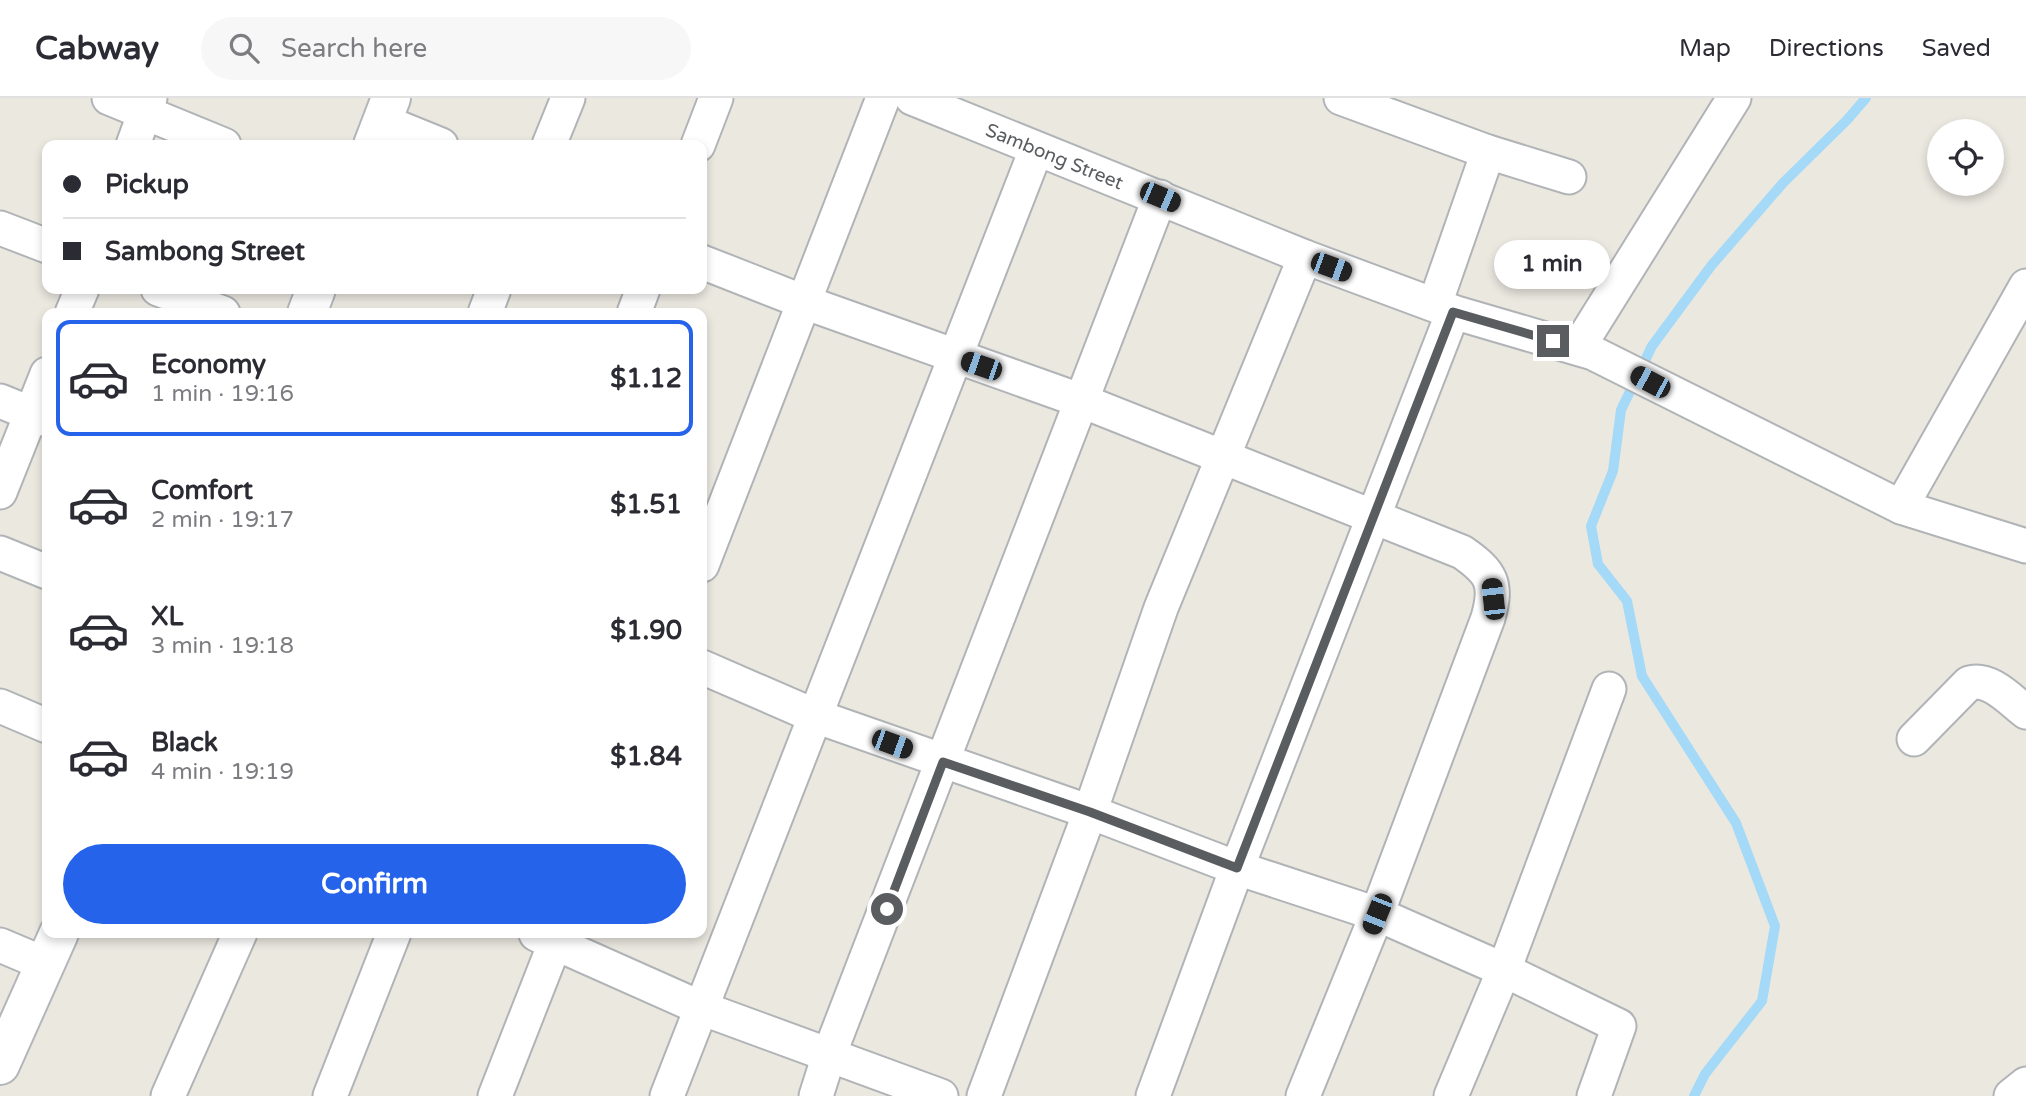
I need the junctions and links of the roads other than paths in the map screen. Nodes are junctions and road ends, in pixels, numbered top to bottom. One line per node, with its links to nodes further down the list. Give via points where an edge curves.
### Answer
1 (109, 98): 8 (street)
2 (568, 98): 13 (street)
3 (716, 98): 14 (street)
4 (883, 98): 25 (street)
5 (912, 98): 15 (street, Sambong Street)
6 (1341, 98): 16 (street)
7 (1734, 98): 28 (street)
8 (147, 105): 10 (street); 11 (street)
9 (382, 122): 12 (street)
10 (135, 140)
11 (214, 140)
12 (428, 140)
13 (551, 140)
14 (700, 140)
15 (1036, 150): 18 (street, Sambong Street); 29 (street)
16 (1488, 152): 17 (street); 27 (street)
17 (1569, 177)
18 (1160, 197): 21 (street, Sambong Street); 31 (street)
19 (0, 228): 20 (street)
20 (42, 244)
21 (1304, 257): 27 (street, Sambong Street); 33 (street)
22 (707, 264): 25 (street)
23 (2026, 286): 35 (street)
24 (172, 294): 26 (street)
25 (804, 302): 29 (street); 37 (street)
26 (209, 308)
27 (1444, 308): 28 (street, Sambong Street); 36 (street)
28 (1585, 350): 35 (street, Sambong Street)
29 (956, 357): 31 (street); 45 (street)
30 (0, 401): 32 (street)
31 (1082, 401): 33 (street); 48 (street)
32 (39, 417): 34 (street)
33 (1224, 456): 36 (street); 49 (street, via 1161,608)
34 (0, 492)
35 (1901, 507): 38 (street, Sambong Street)
36 (1374, 516): 50 (street); 51 (street, via 1472,558 1491,579 1493,599)
37 (707, 542)
38 (2026, 547)
39 (0, 553): 40 (street)
40 (42, 570)
41 (707, 669): 45 (street)
42 (1609, 689): 58 (street)
43 (0, 706): 46 (street)
44 (2026, 712): 47 (street, via 1987,683 1969,683)
45 (815, 716): 48 (street); 59 (street)
46 (42, 724)
47 (1913, 739)
48 (943, 762): 49 (street); 60 (street)
49 (1090, 812): 50 (street); 69 (street)
50 (1237, 868): 51 (street); 70 (street)
51 (1377, 914): 58 (street); 71 (street)
52 (238, 938): 63 (street)
53 (392, 938): 64 (street)
54 (548, 938): 65 (street)
55 (553, 938): 59 (street)
56 (0, 945): 57 (street)
57 (52, 949): 61 (street)
58 (1504, 970): 72 (street); 73 (street, via 1619,1026)
59 (701, 1008): 60 (street); 66 (street)
60 (830, 1055): 67 (street); 68 (street)
61 (0, 1065)
62 (2026, 1084): 74 (street)
63 (168, 1096)
64 (330, 1096)
65 (495, 1096)
66 (667, 1096)
67 (816, 1096)
68 (941, 1096)
69 (984, 1096)
70 (1153, 1096)
71 (1303, 1096)
72 (1451, 1096)
73 (1594, 1096)
74 (2011, 1096)

